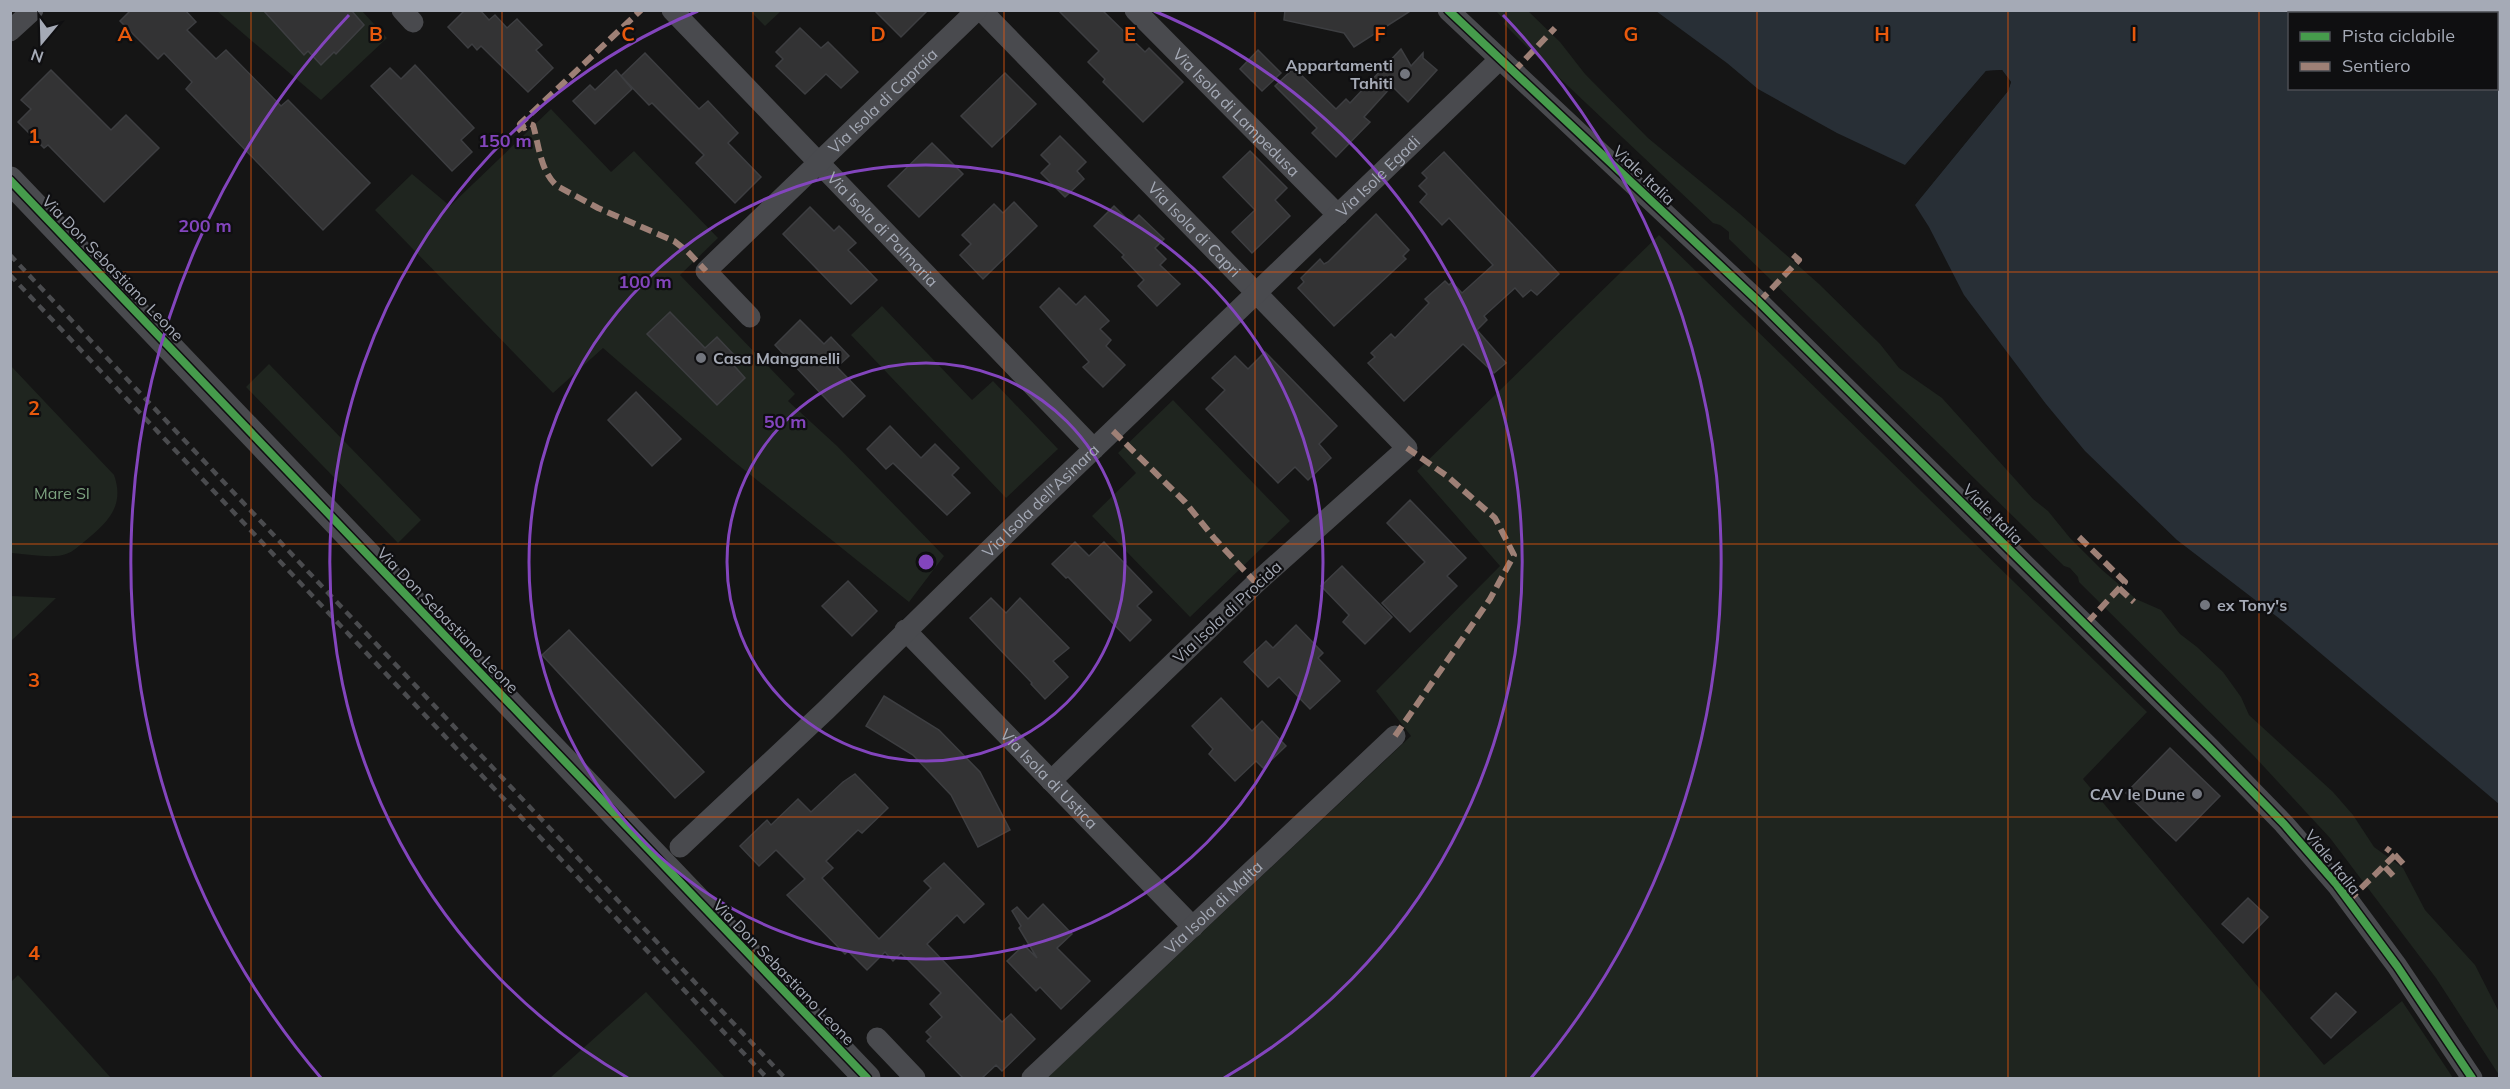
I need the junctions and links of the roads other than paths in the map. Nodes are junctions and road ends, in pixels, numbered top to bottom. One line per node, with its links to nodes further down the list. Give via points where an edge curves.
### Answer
1 (33, 10): 6 (street)
2 (672, 10): 8 (street, Via Isola di Palmaria)
3 (979, 10): 8 (street, Via Isola di Capraia); 11 (street, Via Isola di Capri)
4 (1135, 10): 10 (street, Via Isola di Lampedusa)
5 (1448, 10): 7 (street, Viale Italia)
6 (10, 31)
7 (1500, 59): 10 (street, Via Isole Egadi); 24 (street, Viale Italia, via 1760,302 2284,824 2337,885 2397,966)
8 (819, 164): 12 (street, Via Isola di Capraia, via 706,271); 14 (street, Via Isola di Palmaria)
9 (10, 180): 21 (street, Via Don Sebastiano Leone)
10 (1338, 215): 11 (street, Via Isole Egadi)
11 (1254, 293): 13 (street, Via Isola di Capri); 14 (street, Via Isola dell'Asinara)
12 (750, 317)
13 (1407, 448): 17 (street, Via Isola di Procida, via 1256,583)
14 (1094, 449): 15 (street, Via Isola dell'Asinara)
15 (905, 630): 17 (street, Via Isola di Ustica); 18 (street, Via Isola dell'Asinara)
16 (1395, 736): 19 (street, Via Isola di Malta)
17 (1051, 781): 19 (street, Via Isola di Ustica)
18 (680, 847)
19 (1193, 927): 23 (street, Via Isola di Malta)
20 (877, 1038): 22 (street)
21 (867, 1078)
22 (915, 1078)
23 (1032, 1078)
24 (2472, 1078)

